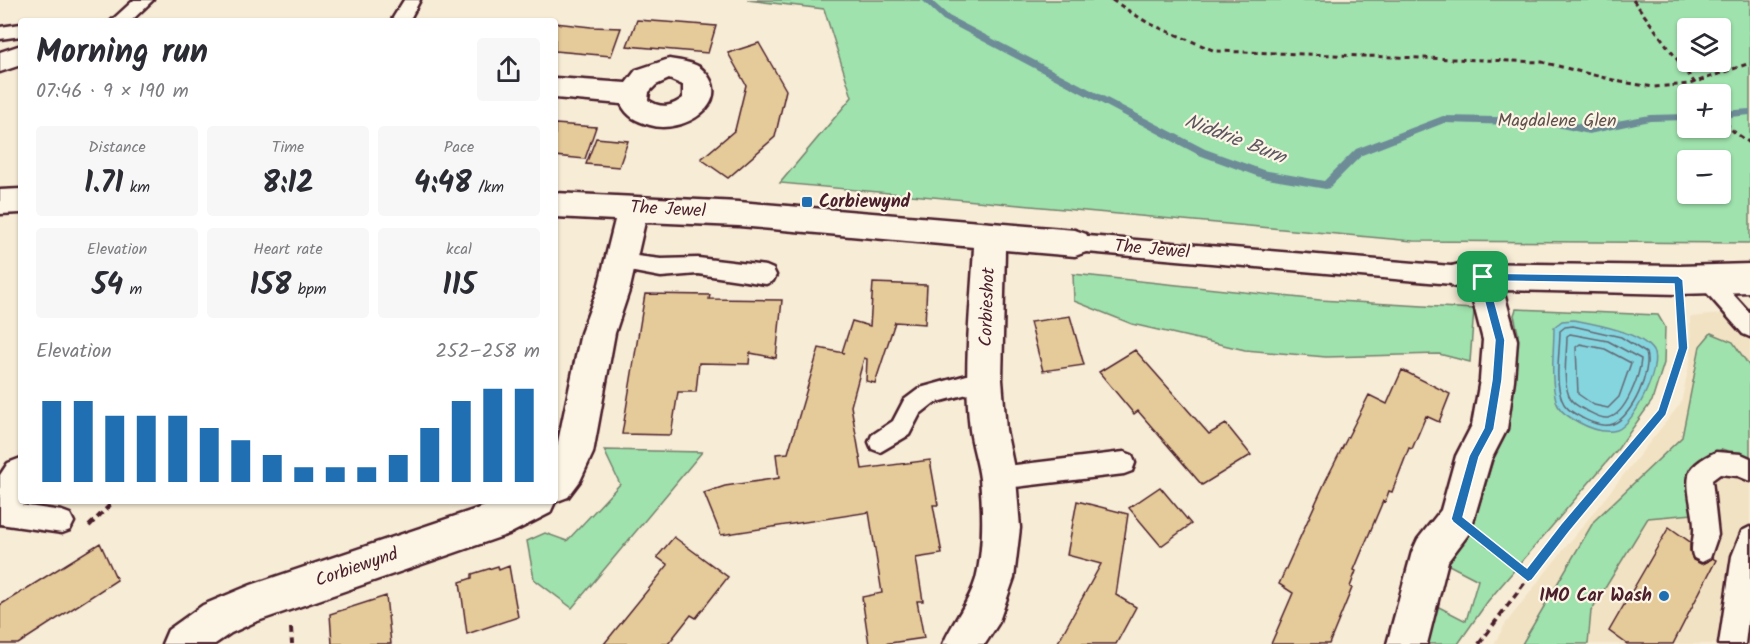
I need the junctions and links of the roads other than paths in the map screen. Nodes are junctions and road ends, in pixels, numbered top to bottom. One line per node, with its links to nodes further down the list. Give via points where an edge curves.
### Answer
1 (145, 0): 3 (lane)
2 (412, 0): 4 (lane)
3 (124, 18)
4 (402, 18)
5 (18, 30): 6 (lane)
6 (0, 33)
7 (18, 56): 8 (street)
8 (0, 62)
9 (558, 88): 10 (street)
10 (633, 94)
11 (18, 201): 12 (street)
12 (0, 202)
13 (558, 205): 14 (street, The Jewel)
14 (633, 208): 15 (street, The Jewel); 17 (street)
15 (990, 235): 16 (street, The Jewel); 23 (street, Corbieshot)
16 (1075, 243): 19 (lane, The Jewel)
17 (620, 262): 18 (lane); 29 (street, via 597,333 575,453)
18 (766, 275)
19 (1473, 277): 21 (street, The Jewel); 39 (street, via 1500,340 1489,429 1474,456 1457,519 1431,552)
20 (1750, 278): 21 (street, The Jewel)
21 (1692, 279): 22 (lane)
22 (1750, 328)
23 (985, 380): 24 (lane, via 928,395 912,407 901,428); 27 (street, Corbieshot, via 988,430)
24 (880, 442)
25 (1124, 463): 27 (lane)
26 (1750, 470): 35 (lane, via 1741,465 1716,463 1700,476 1706,544)
27 (998, 478): 38 (street, Corbieshot, via 1001,528 995,578 984,610)
28 (18, 479): 31 (street)
29 (558, 481)
30 (531, 504): 37 (street, Corbiewynd, via 509,516 251,604 217,619)
31 (0, 506)
32 (0, 513): 33 (lane)
33 (62, 522)
34 (1750, 539): 40 (lane, via 1744,556)
35 (1702, 550)
36 (1750, 628): 41 (lane)
37 (182, 644)
38 (963, 644)
39 (1407, 644)
40 (1732, 644)
41 (1738, 644)

